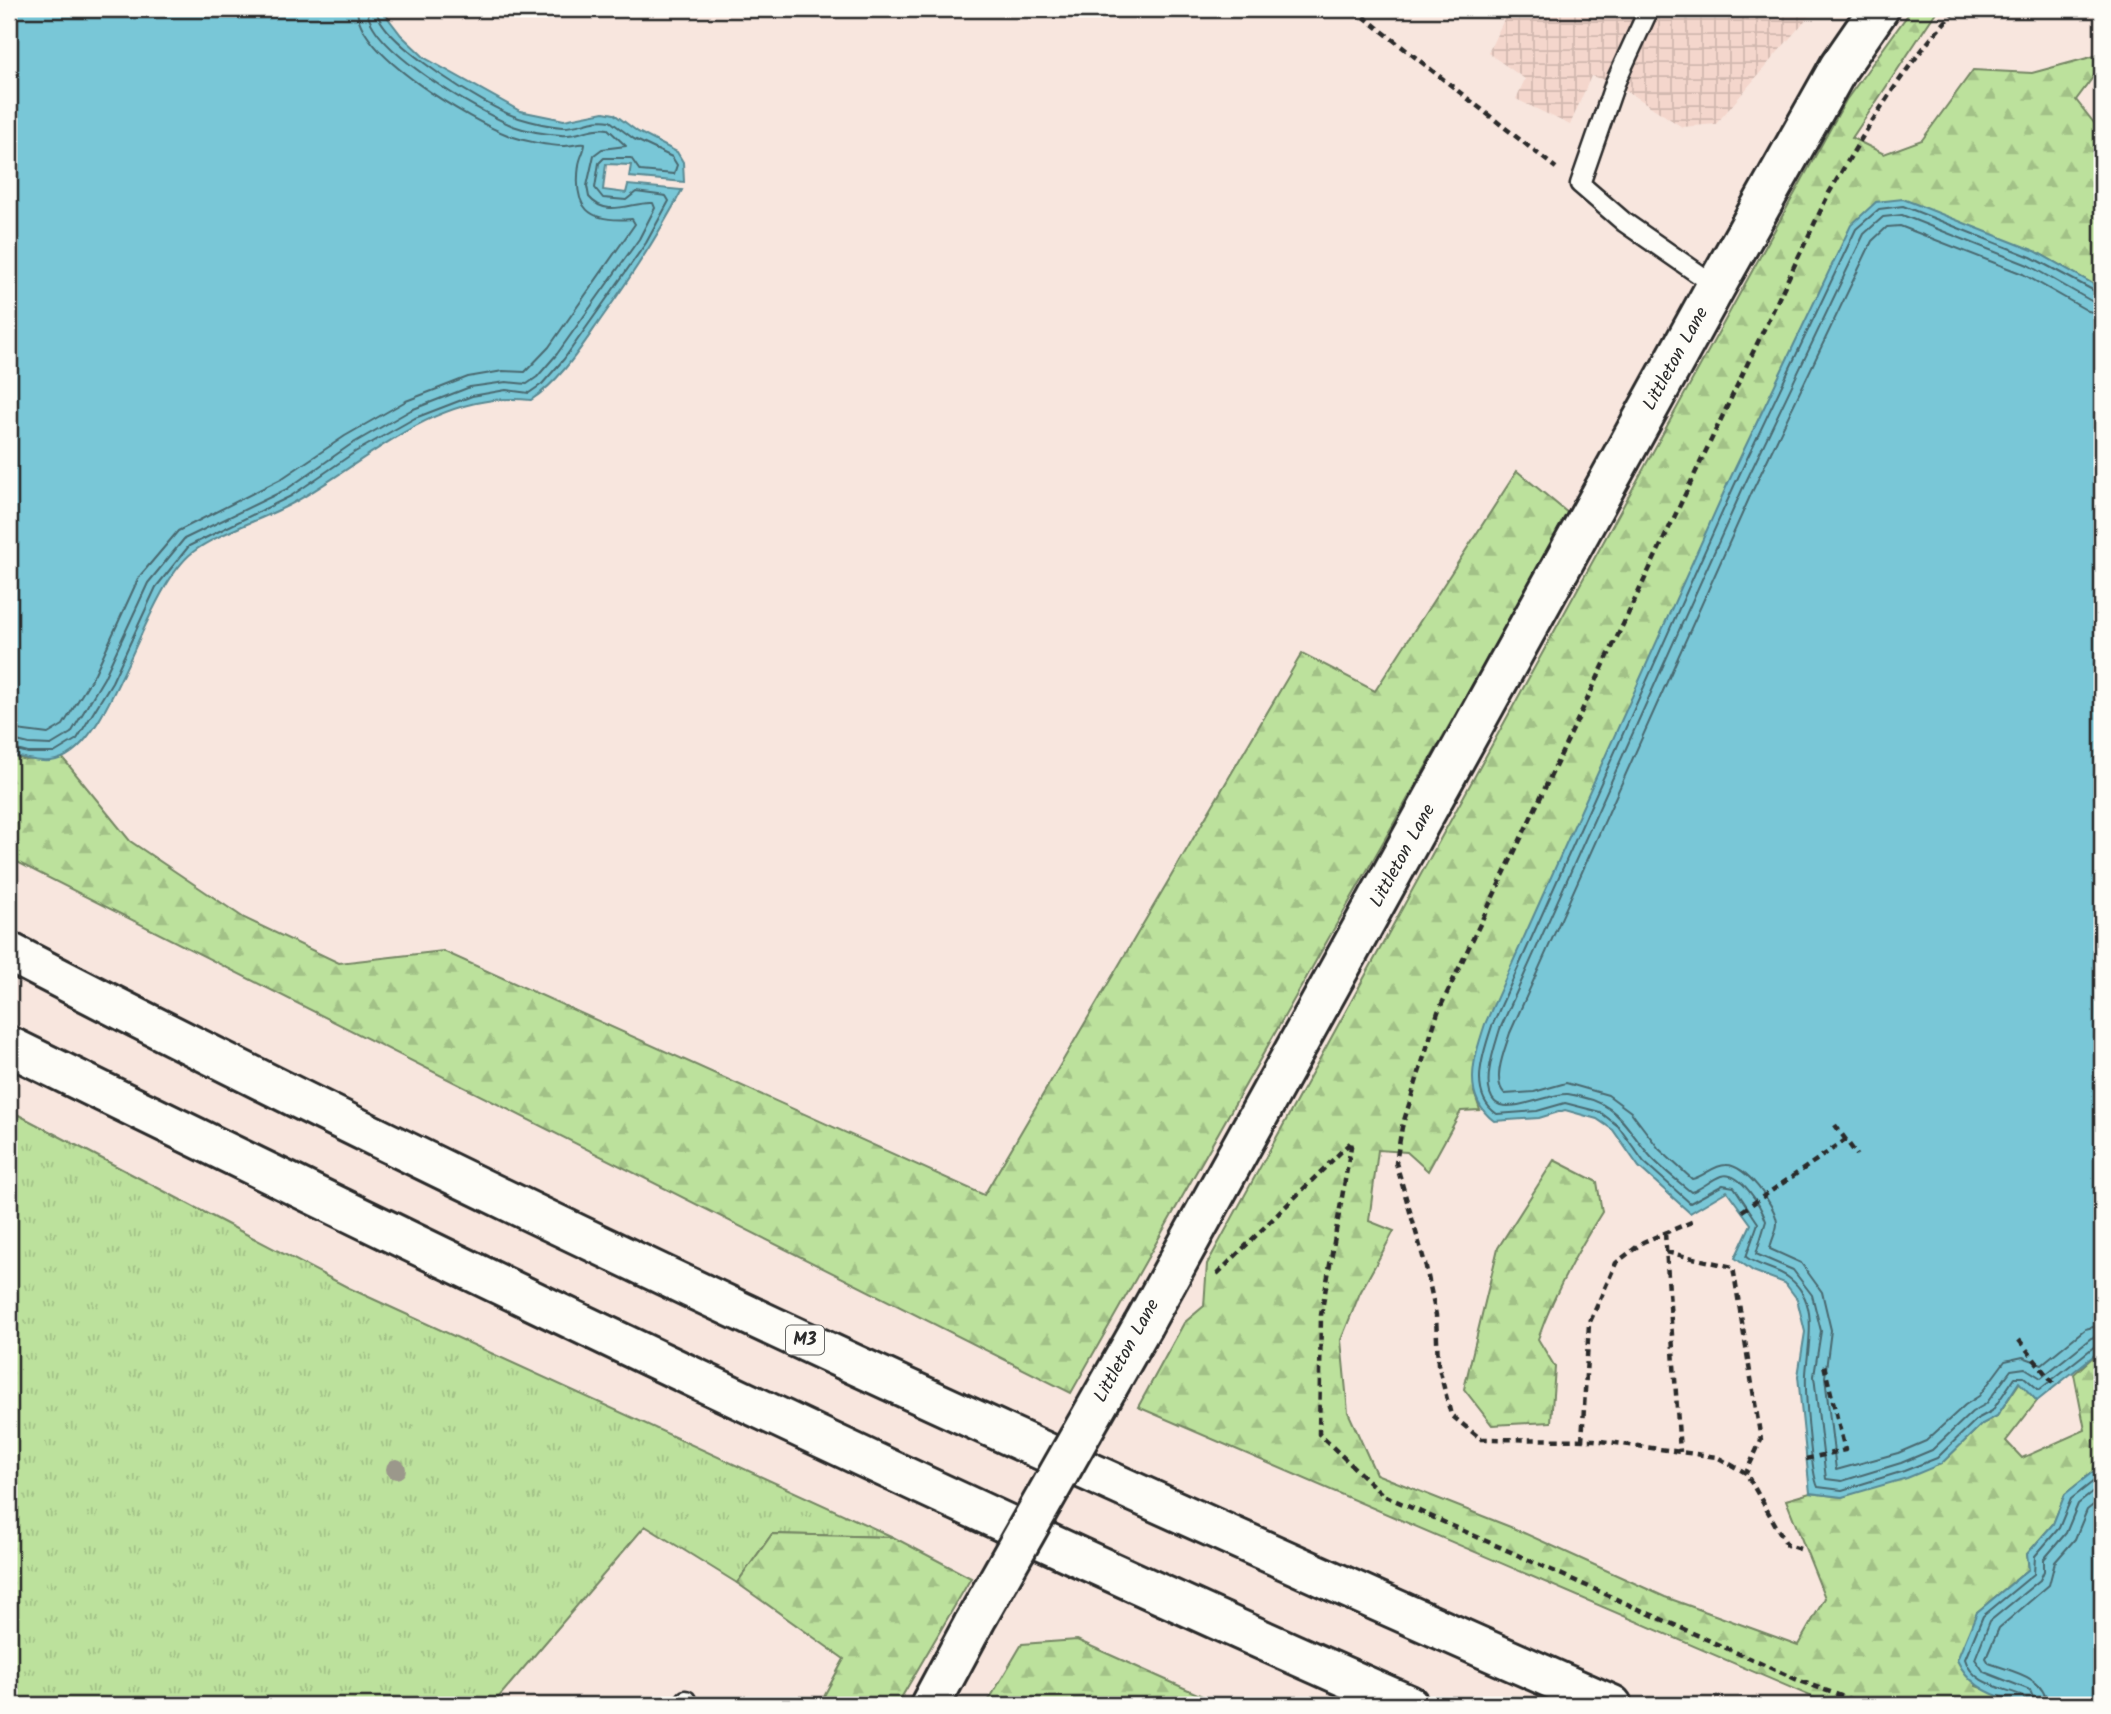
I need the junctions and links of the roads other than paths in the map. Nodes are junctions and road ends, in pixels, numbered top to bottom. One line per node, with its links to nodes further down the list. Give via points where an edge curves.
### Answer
1 (1649, 9): 3 (lane, via 1615,83 1580,184 1624,222)
2 (1880, 9): 3 (main road, Littleton Lane, via 1839,67)
3 (1716, 286): 6 (main road, Littleton Lane, bridge)
4 (9, 952): 8 (main road, M3, via 515,1204 883,1377)
5 (9, 1046): 7 (main road, via 1108,1573)
6 (930, 1705)
7 (1409, 1705)
8 (1612, 1705)

